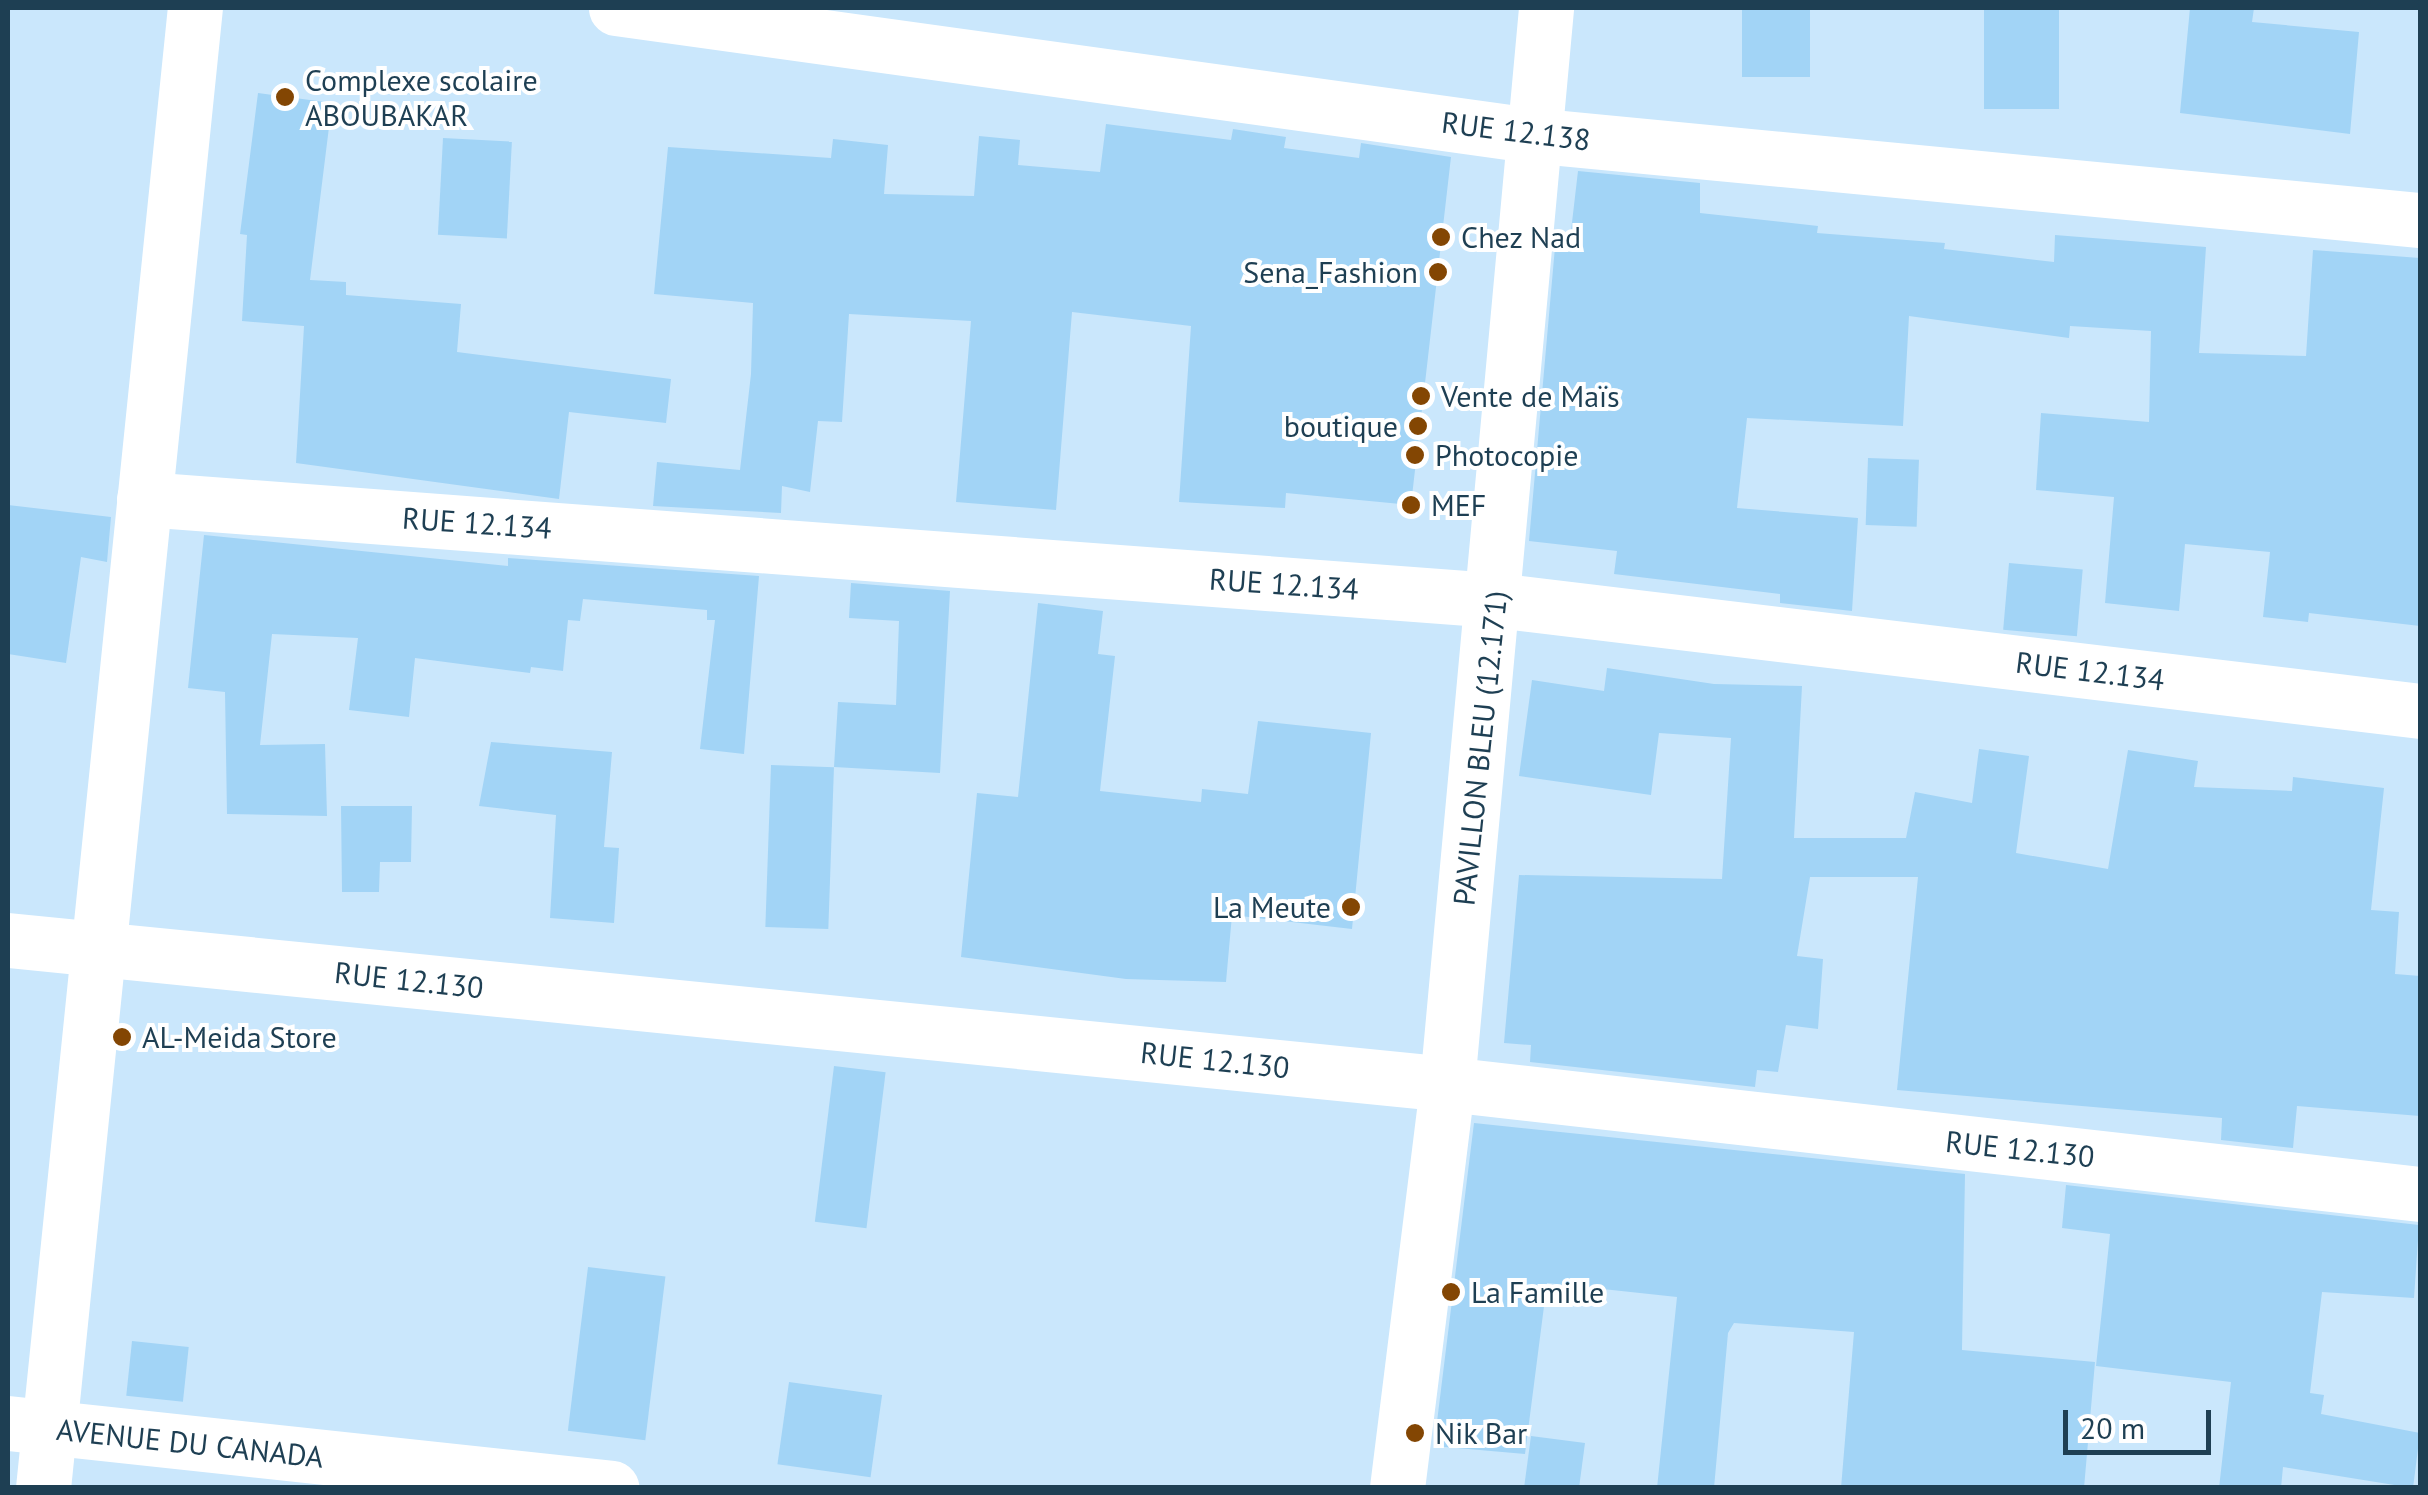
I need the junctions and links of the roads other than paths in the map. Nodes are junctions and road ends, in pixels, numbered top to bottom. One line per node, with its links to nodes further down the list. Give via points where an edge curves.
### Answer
1 (195, 8): 6 (street)
2 (616, 8): 4 (street, RUE 12.138)
3 (1546, 8): 4 (street, PAVILLON BLEU (12.171))
4 (1530, 135): 5 (street, RUE 12.138); 7 (street, PAVILLON BLEU (12.171))
5 (2420, 220)
6 (144, 498): 7 (street, RUE 12.134); 10 (street)
7 (1495, 600): 8 (street, RUE 12.134); 11 (street, PAVILLON BLEU (12.171))
8 (2420, 711)
9 (8, 940): 10 (street, RUE 12.130)
10 (98, 949): 11 (street, RUE 12.130); 13 (street)
11 (1446, 1084): 12 (street, RUE 12.130); 16 (street, PAVILLON BLEU (12.171))
12 (2420, 1194)
13 (29, 1425): 14 (street); 15 (street, AVENUE DU CANADA)
14 (43, 1488)
15 (612, 1488)
16 (1397, 1488)

